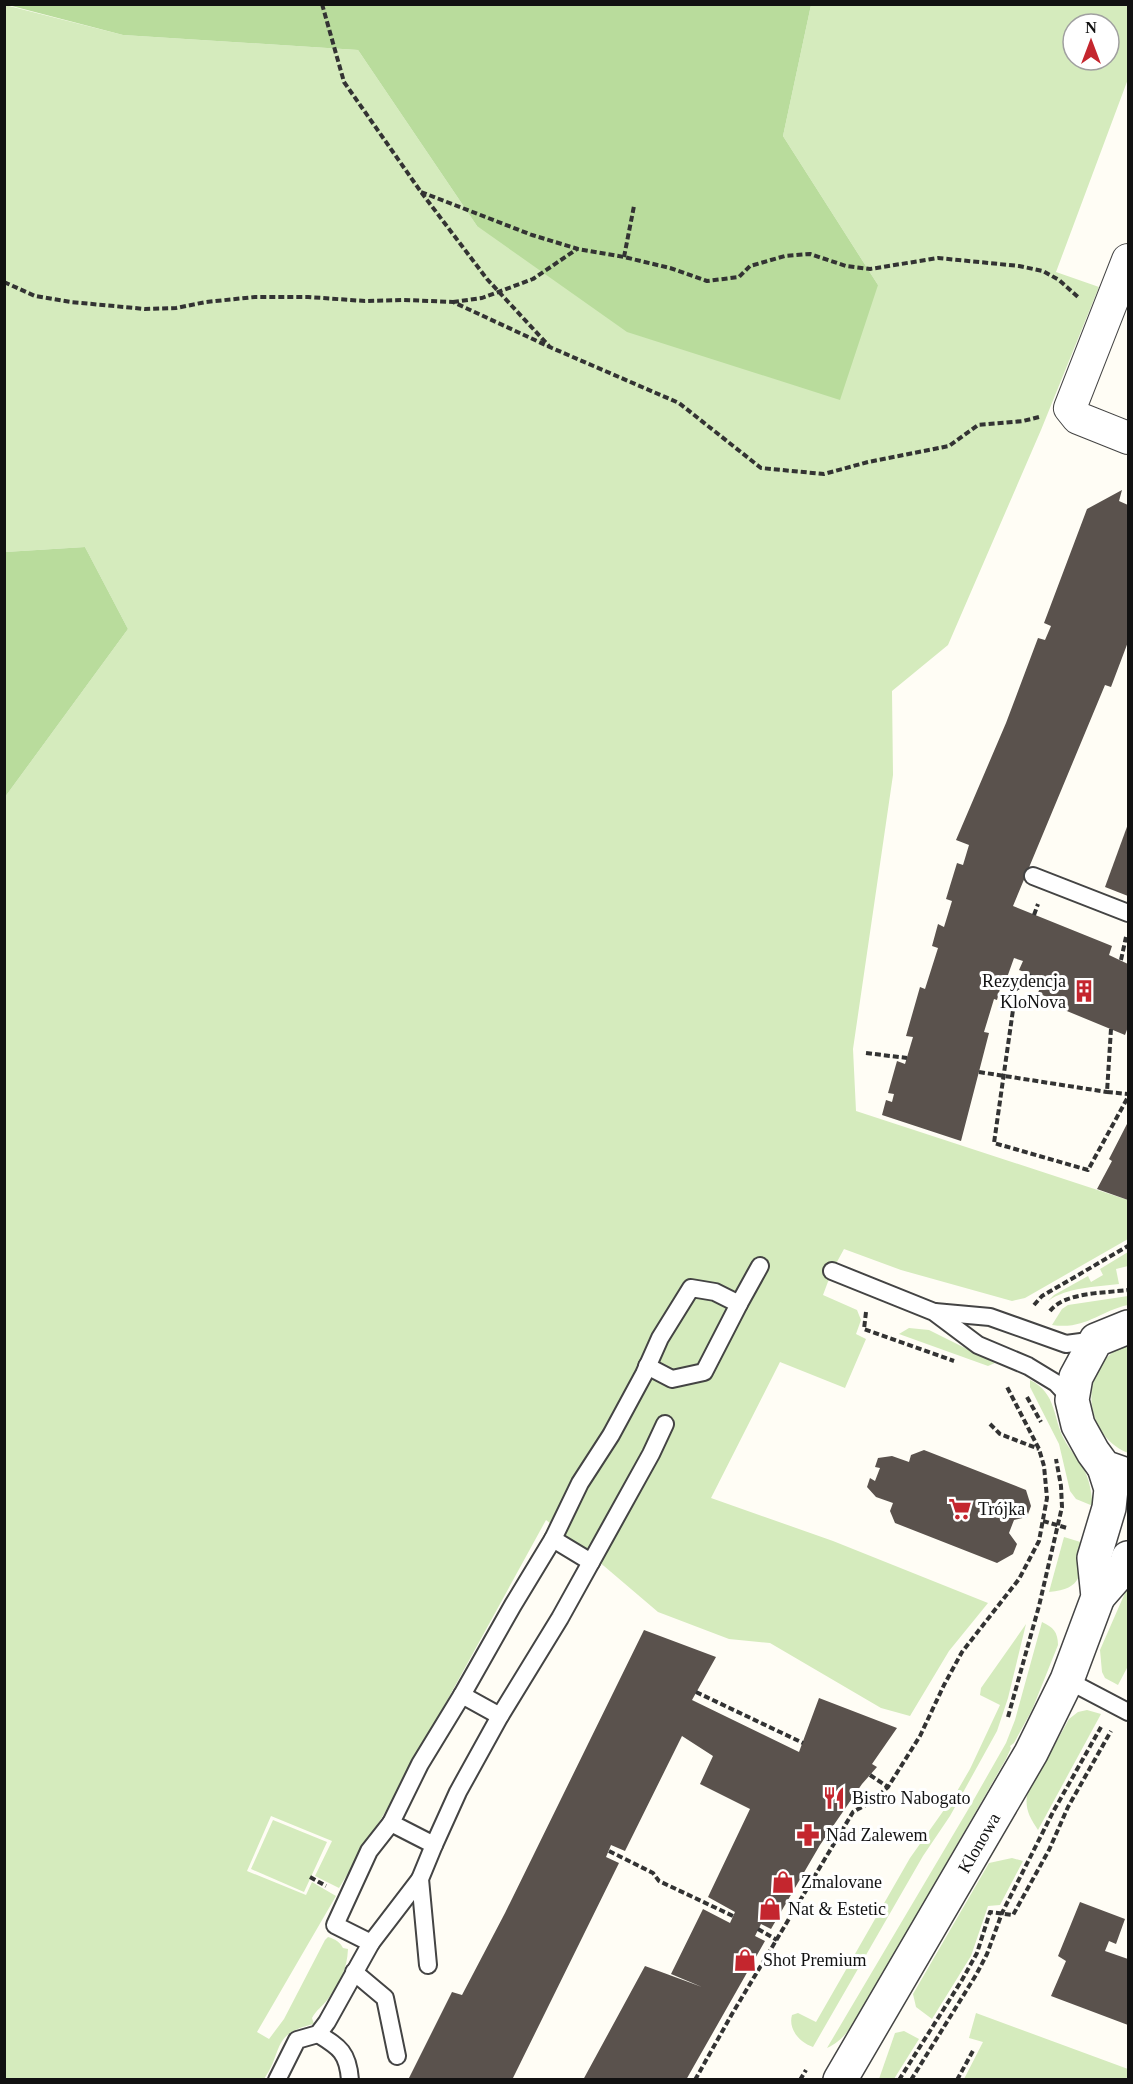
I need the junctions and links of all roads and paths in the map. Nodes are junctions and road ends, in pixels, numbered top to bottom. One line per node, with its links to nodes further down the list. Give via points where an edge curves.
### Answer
1 (322, 4): 2 (path, via 344,82)
2 (421, 192): 4 (path); 8 (path)
3 (634, 206): 5 (path)
4 (578, 249): 5 (path); 8 (path, via 533,279)
5 (624, 256): 10 (path, via 706,281 739,277 750,266 810,254 846,266 870,268 938,258 1020,266 1043,271 1059,280)
6 (1128, 260): 10 (street)
7 (4, 282): 9 (path, via 35,296 145,309 255,297)
8 (498, 291): 9 (path, via 482,298); 11 (path)
9 (453, 302): 11 (path)
10 (1101, 326): 12 (street)
11 (552, 348): 12 (path, via 679,403 761,468 824,474 949,446 978,424 1023,421)
12 (1070, 408): 13 (street, via 1078,418)
13 (1128, 438)
14 (1033, 876): 15 (lane)
15 (1128, 913)
16 (1128, 926): 17 (path)
17 (1121, 960)
18 (1031, 974): 23 (path, via 1028,982 1016,989)
19 (1111, 1029): 24 (path)
20 (866, 1053): 21 (path)
21 (907, 1058)
22 (979, 1072): 23 (path)
23 (1003, 1076): 24 (path); 25 (path, via 994,1143 1088,1170)
24 (1107, 1092): 25 (path)
25 (1128, 1095)
26 (1128, 1246): 32 (path, via 1042,1296)
27 (760, 1266): 30 (lane)
28 (832, 1271): 33 (lane)
29 (1128, 1290): 34 (path, via 1069,1298 1056,1304)
30 (739, 1304): 38 (lane, via 704,1372 672,1379); 38 (lane, via 691,1288)
31 (861, 1304): 37 (path, via 867,1314 864,1329)
32 (1029, 1311)
33 (934, 1312): 36 (lane, via 990,1317 1066,1344); 41 (lane, via 978,1345 1028,1366 1056,1383)
34 (1048, 1316)
35 (1128, 1327): 36 (street)
36 (1096, 1340): 41 (street, via 1076,1377)
37 (958, 1363)
38 (647, 1366): 48 (lane, via 611,1435 580,1483)
39 (1002, 1378): 45 (path)
40 (1025, 1394): 44 (path)
41 (1072, 1400): 47 (street, via 1078,1425)
42 (665, 1424): 50 (lane)
43 (990, 1424): 45 (path, via 1000,1434)
44 (1046, 1432)
45 (1039, 1449): 60 (path, via 1047,1498 1039,1541 1020,1579 962,1652 921,1736)
46 (1053, 1449): 57 (path, via 1062,1508)
47 (1116, 1471): 51 (street, via 1094,1558)
48 (553, 1539): 50 (lane); 54 (lane)
49 (1128, 1558): 51 (street)
50 (591, 1562): 56 (lane)
51 (1098, 1597): 52 (street, Klonowa)
52 (1067, 1680): 55 (lane); 80 (street, Klonowa, via 1025,1762)
53 (696, 1692): 58 (path)
54 (462, 1695): 56 (lane); 61 (lane, via 420,1764)
55 (1120, 1712): 65 (path, via 1053,1812); 65 (path, via 1013,1914)
56 (500, 1716): 62 (lane)
57 (1007, 1721)
58 (803, 1743)
59 (870, 1775): 60 (path)
60 (888, 1787): 68 (path, via 853,1812)
61 (392, 1823): 62 (lane); 69 (lane, via 369,1851 335,1925)
62 (434, 1845): 64 (lane)
63 (609, 1851): 66 (path, via 653,1873 659,1881)
64 (420, 1879): 69 (lane); 70 (lane)
65 (1002, 1913): 81 (path, via 990,1912 977,1953); 82 (path, via 976,1975)
66 (733, 1916)
67 (758, 1929): 68 (path)
68 (777, 1940): 78 (path)
69 (371, 1943): 71 (lane)
70 (428, 1965)
71 (354, 1972): 72 (lane); 74 (lane, via 385,1998)
72 (318, 2034): 76 (lane, via 297,2040); 77 (lane, via 341,2049)
73 (974, 2049): 83 (path)
74 (397, 2056)
75 (812, 2062): 79 (path)
76 (277, 2079)
77 (350, 2079)
78 (695, 2079)
79 (800, 2079)
80 (840, 2079)
81 (899, 2079)
82 (911, 2079)
83 (957, 2079)

